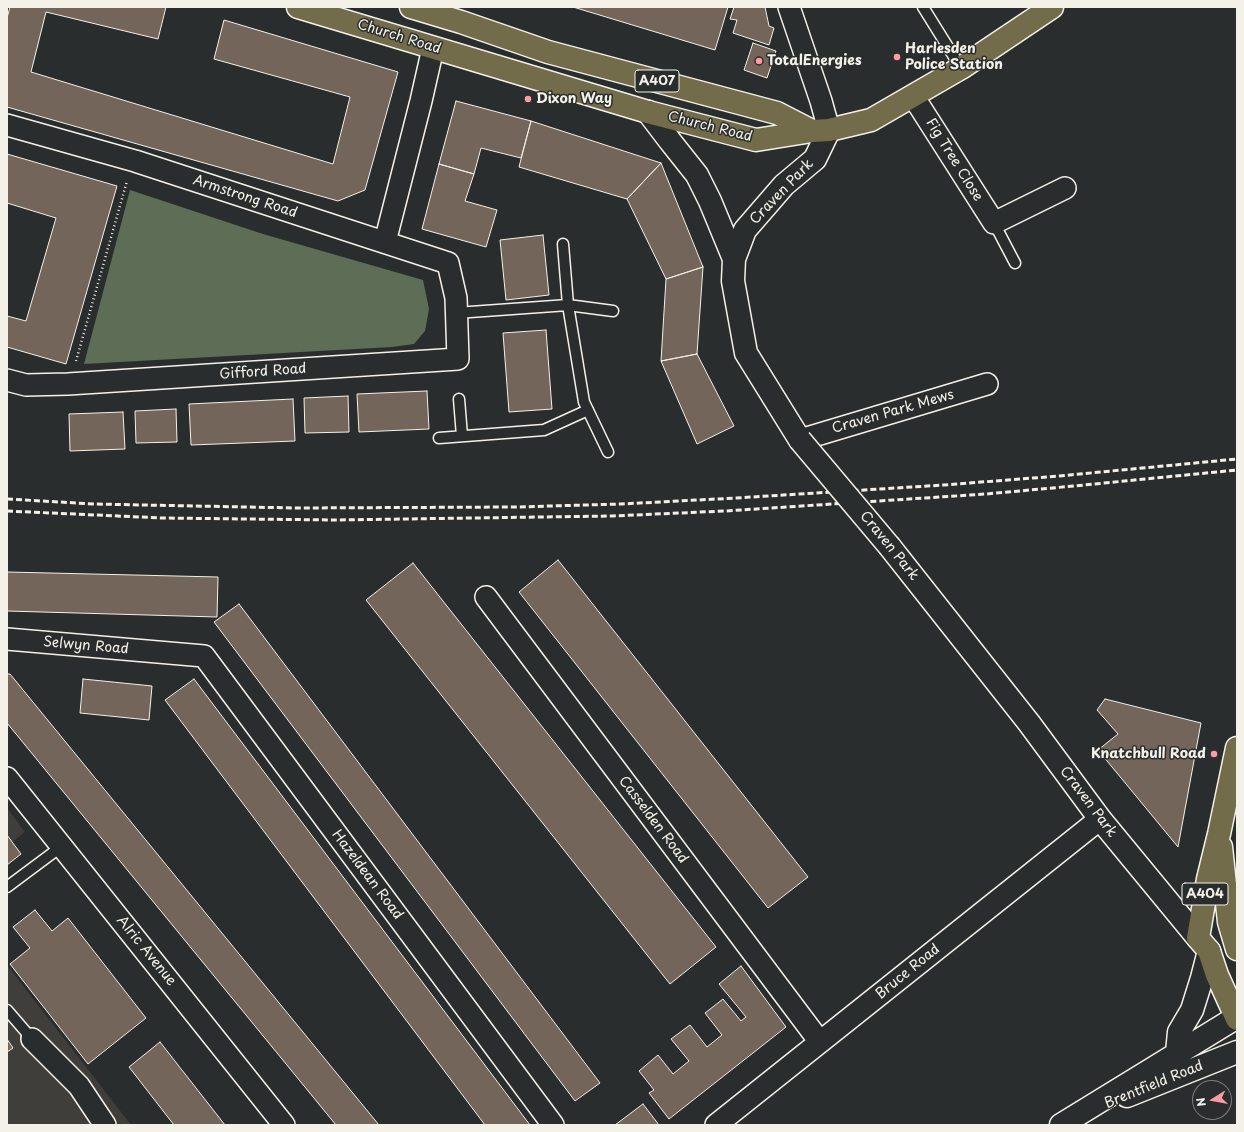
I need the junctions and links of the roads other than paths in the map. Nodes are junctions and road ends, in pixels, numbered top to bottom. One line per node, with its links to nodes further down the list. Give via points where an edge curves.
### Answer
1 (298, 7): 6 (main road, Church Road / A407)
2 (411, 7): 11 (main road, A407, via 548,52 777,114)
3 (789, 7): 11 (street, via 821,101)
4 (923, 7): 7 (lane)
5 (1052, 7): 7 (main road, A407)
6 (433, 48): 9 (main road, Church Road / A407); 14 (street)
7 (961, 68): 8 (main road, A407)
8 (913, 96): 11 (main road, A407, via 871,120); 13 (street, Fig Tree Close)
9 (648, 112): 11 (main road, Church Road / A407, via 756,140); 16 (street, via 697,175)
10 (7, 125): 14 (street, Armstrong Road, via 134,161)
11 (820, 130): 16 (street, Craven Park, via 815,159 784,185 745,230)
12 (1065, 188): 13 (street)
13 (994, 223): 17 (lane, Fig Tree Close)
14 (385, 242): 18 (street, Armstrong Road, via 448,263)
15 (563, 244): 19 (lane)
16 (734, 259): 27 (street, Craven Park, via 733,281 746,353)
17 (1015, 263)
18 (456, 305): 19 (lane); 21 (street, Gifford Road, via 458,359 68,384 26,385)
19 (568, 305): 20 (lane); 24 (lane, via 584,402)
20 (613, 311)
21 (7, 380)
22 (987, 384): 27 (street, Craven Park Mews)
23 (459, 399): 25 (lane)
24 (588, 410): 25 (lane, via 544,430); 28 (lane)
25 (462, 436): 26 (lane)
26 (439, 438)
27 (800, 440): 34 (street, Craven Park, bridge, via 890,547 1029,723)
28 (608, 452)
29 (486, 598): 43 (street, Casselden Road)
30 (7, 639): 31 (street, Selwyn Road)
31 (166, 653): 49 (street, Hazeldean Road, via 204,656)
32 (1237, 748): 35 (main road, Craven Park / A404)
33 (7, 778): 36 (street, Alric Avenue)
34 (1100, 819): 38 (street, Craven Park); 43 (street, Bruce Road)
35 (1219, 834): 38 (main road, Craven Park / A404, via 1208,879); 39 (main road, Craven Park / A404, via 1229,922)
36 (62, 846): 37 (lane); 48 (street, Alric Avenue)
37 (7, 887)
38 (1203, 945): 41 (main road, Craven Park / A404); 45 (street, Brentfield Road, via 1202,978 1192,1010 1179,1032)
39 (1237, 949)
40 (7, 1010): 42 (lane)
41 (1237, 1018): 45 (street, Brentfield Road)
42 (32, 1039): 47 (street, via 79,1086)
43 (820, 1042): 50 (street, Bruce Road)
44 (1237, 1052): 46 (street, Brentfield Road)
45 (1177, 1053): 46 (street, Brentfield Road)
46 (1066, 1122)
47 (105, 1125)
48 (284, 1125)
49 (553, 1125)
50 (716, 1125)

